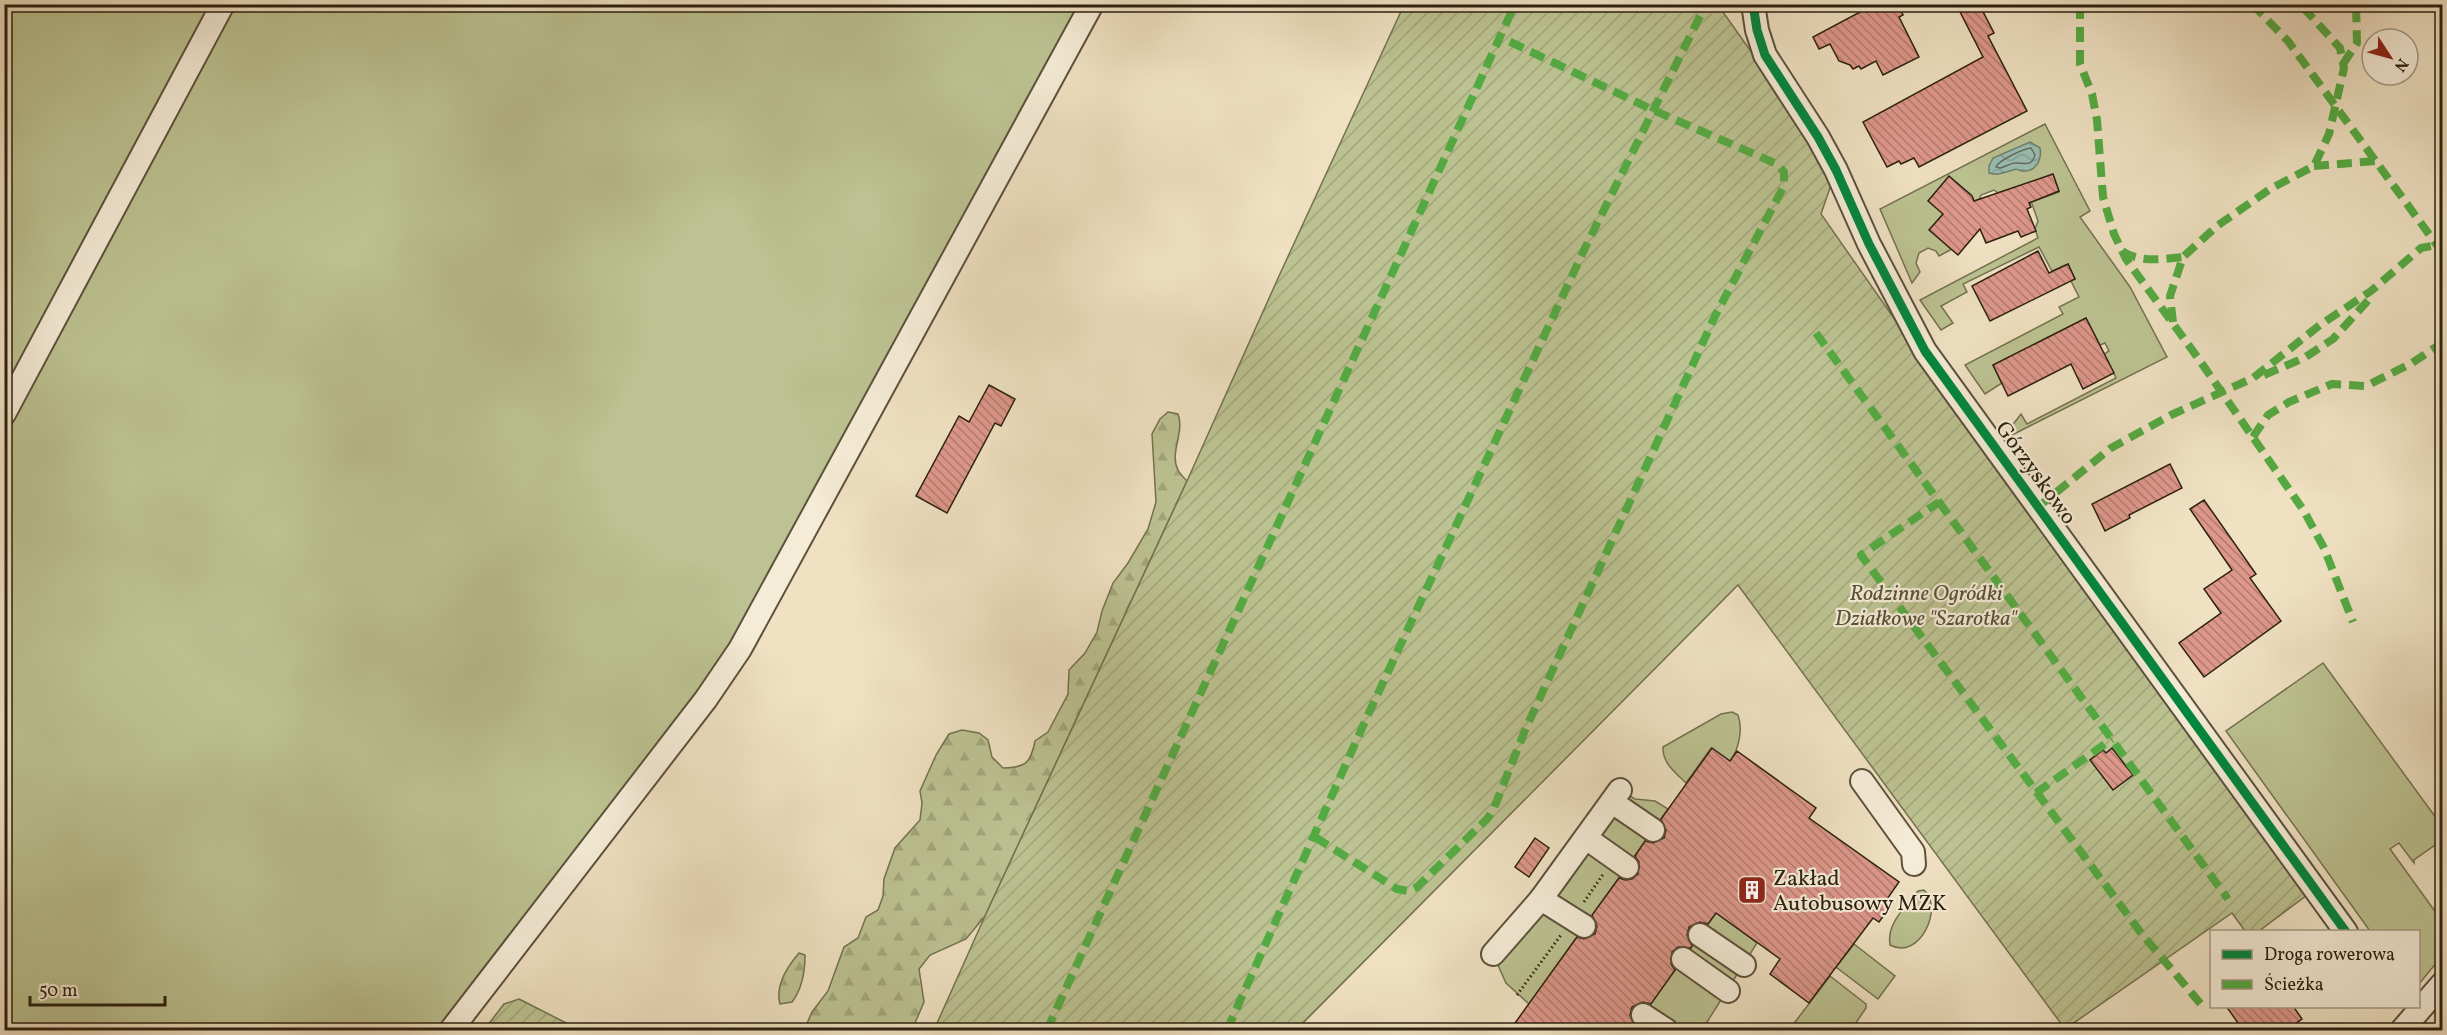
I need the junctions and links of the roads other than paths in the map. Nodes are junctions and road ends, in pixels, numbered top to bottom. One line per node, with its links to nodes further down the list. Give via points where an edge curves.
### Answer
1 (223, 4): 4 (street)
2 (1092, 4): 23 (street, via 740,649 706,699)
3 (1753, 4): 12 (street, Górzyskowo, via 1756,30 1765,55 1836,170 1925,351)
4 (4, 414)
5 (1862, 781): 9 (street, via 1913,852)
6 (1653, 830): 7 (street, via 1616,796)
7 (1586, 838): 8 (street); 10 (street)
8 (1621, 863)
9 (1914, 864)
10 (1541, 899): 11 (street); 14 (street)
11 (1579, 922)
12 (2345, 930)
13 (1700, 935): 16 (street)
14 (1493, 954)
15 (1683, 959): 18 (street)
16 (1744, 965)
17 (2442, 984): 19 (street)
18 (1728, 991)
19 (2420, 1004)
20 (2416, 1008): 22 (street)
21 (1643, 1016): 24 (street)
22 (2404, 1019)
23 (451, 1030)
24 (1666, 1030)

